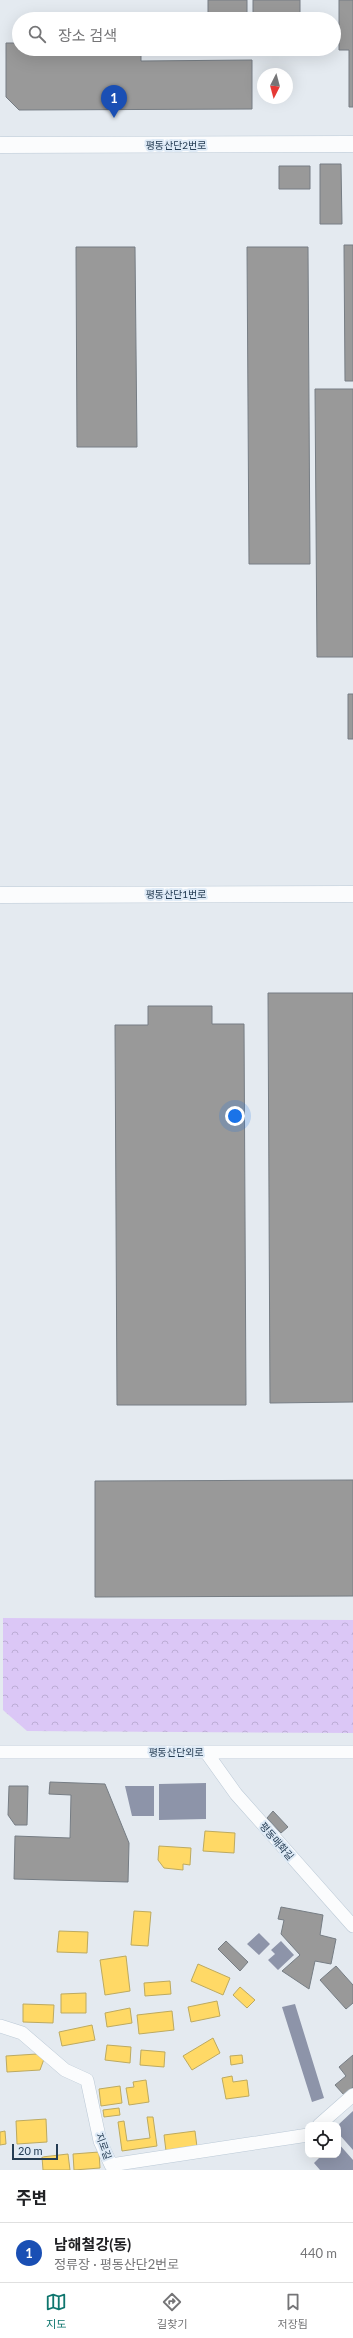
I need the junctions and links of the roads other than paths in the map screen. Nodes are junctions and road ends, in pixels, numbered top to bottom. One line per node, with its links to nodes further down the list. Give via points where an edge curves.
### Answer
1 (353, 144): 2 (street, 평동산단2번로)
2 (0, 145)
3 (353, 894): 4 (street, 평동산단1번로)
4 (0, 895)
5 (0, 1752): 6 (street, 평동산단외로)
6 (206, 1752): 7 (street, 평동산단외로); 8 (street, 평동매화길, via 236,1794)
7 (353, 1752)
8 (353, 1926)
9 (0, 2026): 12 (street, 지로길, via 22,2033 66,2070 87,2080 100,2141 111,2166)
10 (353, 2095): 11 (street)
11 (322, 2122)
12 (305, 2135)

